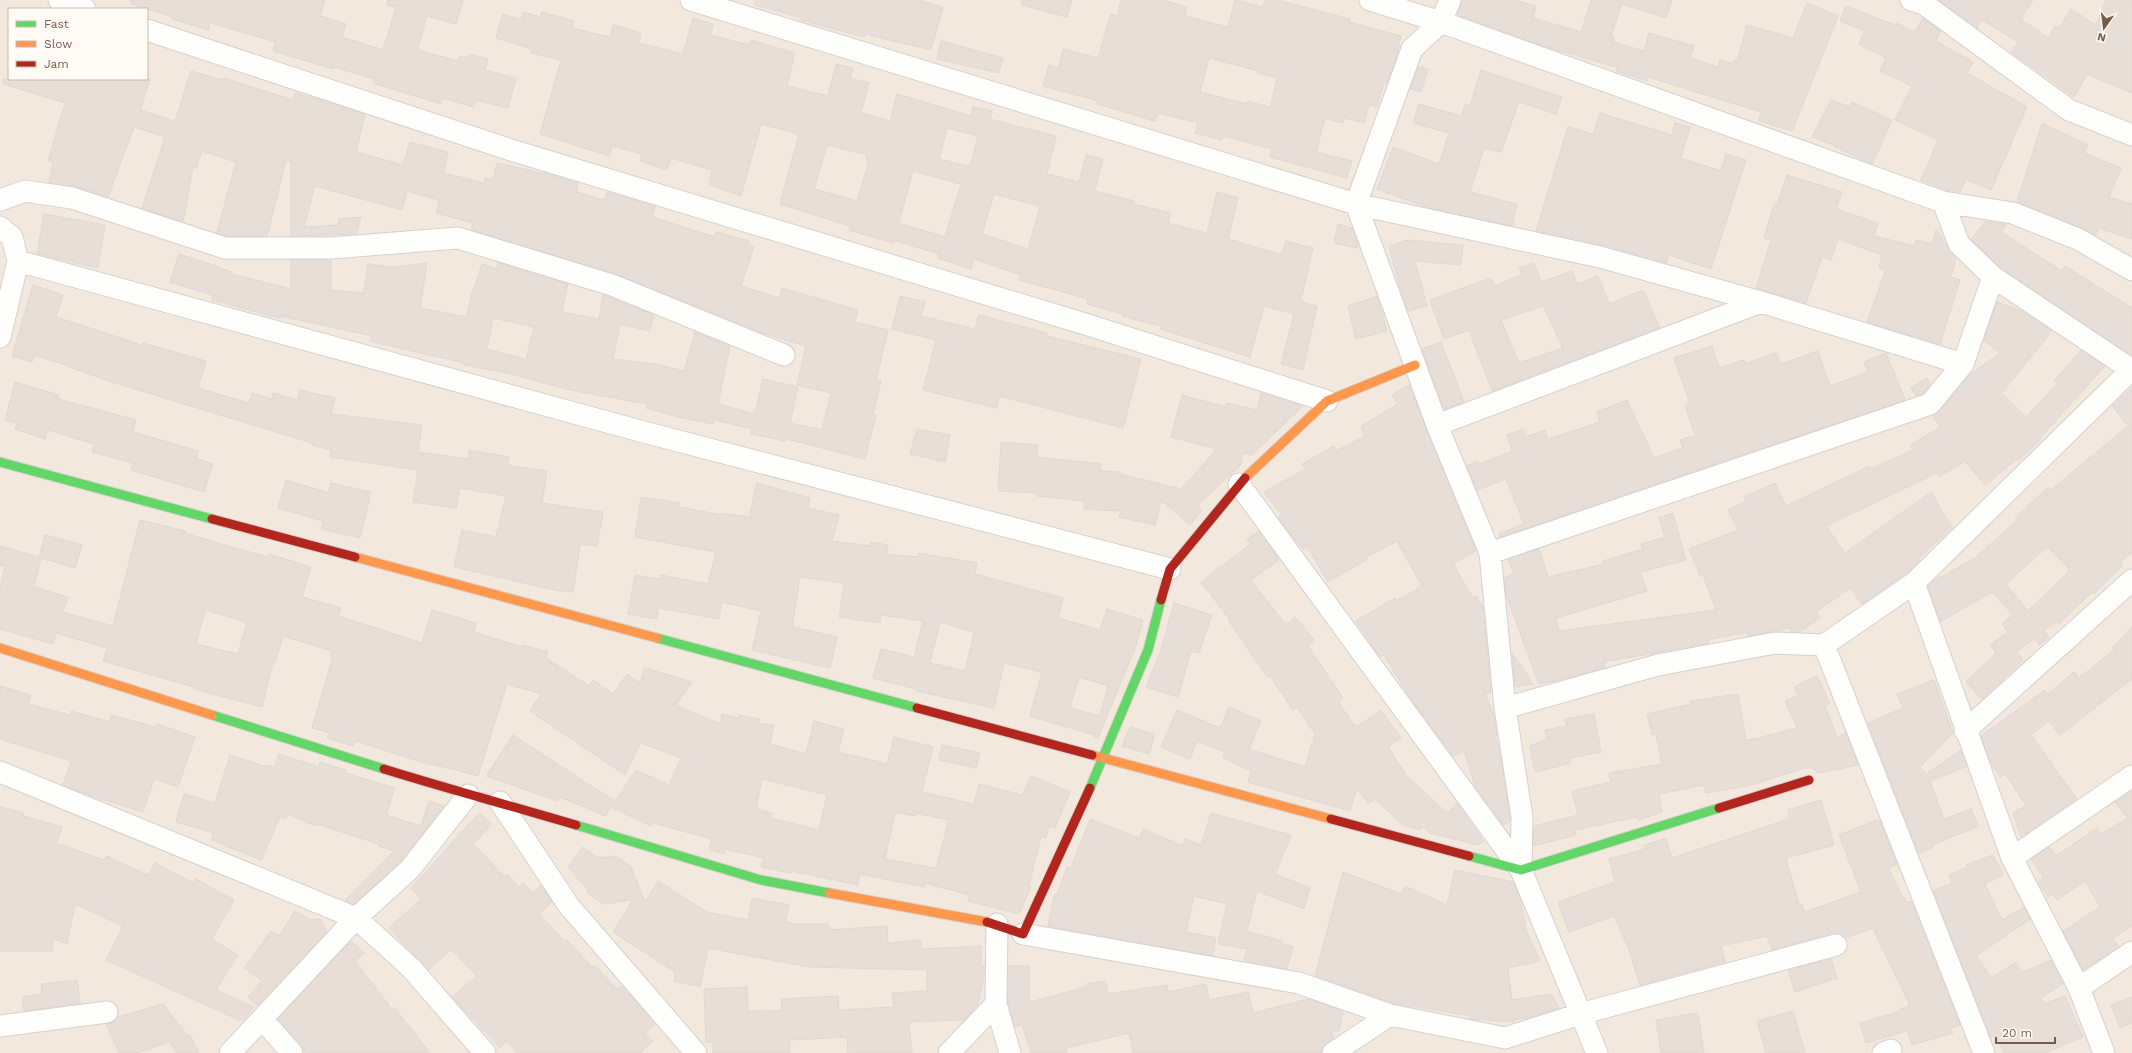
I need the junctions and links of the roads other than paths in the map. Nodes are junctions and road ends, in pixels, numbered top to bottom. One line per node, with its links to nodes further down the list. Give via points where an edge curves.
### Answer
1 (59, 0): 6 (street)
2 (691, 0): 12 (street)
3 (1370, 0): 7 (street)
4 (1450, 0): 7 (street)
5 (1911, 0): 9 (street, via 1924,4 2069,110)
6 (82, 8)
7 (1442, 22): 11 (street); 12 (street, via 1412,49)
8 (148, 30): 23 (street, via 511,150 1085,324)
9 (2132, 135)
10 (0, 200): 19 (street, via 25,191 72,198 225,248 331,248 458,238 612,285)
11 (1943, 202): 15 (street, via 2013,213 2078,239); 16 (street, via 1958,244)
12 (1356, 204): 17 (street, via 1600,257); 21 (street)
13 (0, 227): 14 (street, via 12,237)
14 (18, 261): 18 (street); 28 (street, via 640,430)
15 (2132, 270)
16 (1993, 277): 20 (street); 22 (street)
17 (1761, 302): 20 (street); 24 (street)
18 (0, 337)
19 (784, 355)
20 (1964, 364): 27 (street, via 1930,404)
21 (1415, 365): 23 (street); 24 (street)
22 (2132, 370): 30 (street)
23 (1327, 401): 26 (street)
24 (1437, 425): 27 (street)
25 (0, 462): 35 (street)
26 (1239, 484): 28 (street); 42 (street)
27 (1490, 553): 33 (street)
28 (1170, 569): 35 (street, via 1148,650)
29 (2132, 580): 34 (street)
30 (1914, 583): 31 (street); 34 (street)
31 (1824, 645): 33 (street, via 1775,643 1658,665); 63 (street)
32 (0, 648): 39 (street)
33 (1505, 708): 42 (street, via 1522,817)
34 (1965, 731): 41 (street)
35 (1103, 759): 42 (street); 45 (street)
36 (0, 772): 43 (street)
37 (2132, 776): 41 (street)
38 (1809, 780): 42 (street)
39 (468, 795): 40 (street); 43 (street, via 410,869)
40 (500, 802): 44 (street, via 761,880); 58 (street, via 569,906)
41 (2012, 858): 48 (street)
42 (1521, 870): 51 (street)
43 (356, 918): 53 (street); 57 (street, via 411,968)
44 (997, 924): 45 (street); 49 (street)
45 (1023, 934): 52 (street, via 1299,983)
46 (1836, 945): 51 (street)
47 (2132, 952): 48 (street)
48 (2079, 988): 64 (street)
49 (996, 1004): 59 (street); 60 (street)
50 (107, 1012): 54 (street)
51 (1580, 1014): 52 (street, via 1505,1038); 62 (street)
52 (1390, 1015): 61 (street)
53 (262, 1019): 55 (street); 56 (street)
54 (0, 1026)
55 (230, 1053)
56 (292, 1053)
57 (485, 1053)
58 (696, 1053)
59 (949, 1053)
60 (1010, 1053)
61 (1332, 1053)
62 (1597, 1053)
63 (1984, 1053)
64 (2104, 1053)

